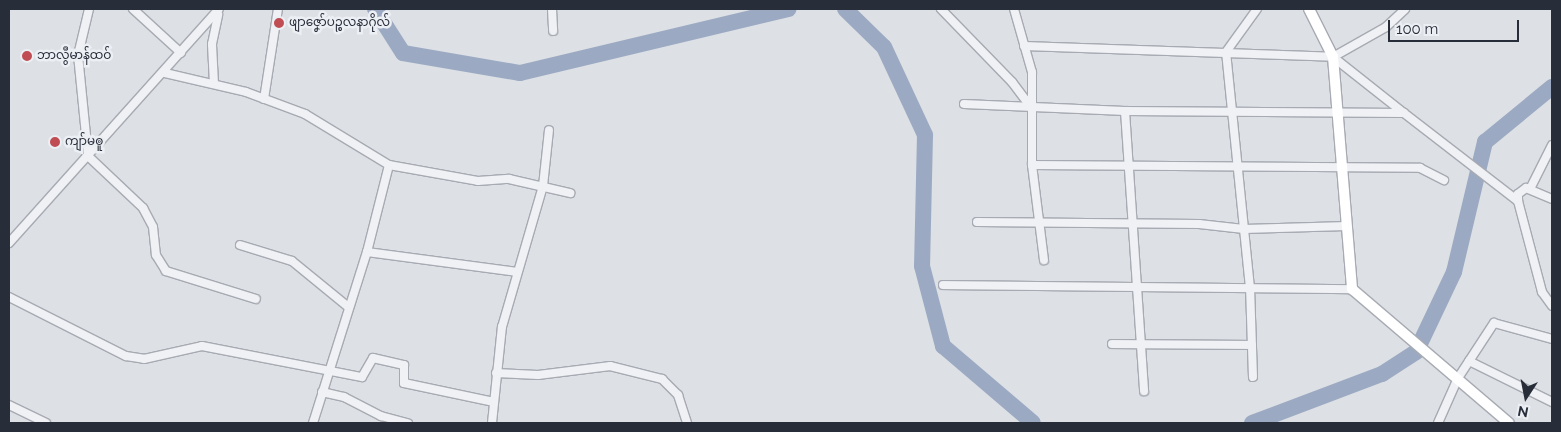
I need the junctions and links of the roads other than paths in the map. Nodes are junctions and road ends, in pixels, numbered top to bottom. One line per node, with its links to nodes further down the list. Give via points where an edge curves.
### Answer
1 (89, 9): 27 (street, via 78,55)
2 (133, 9): 14 (street)
3 (278, 9): 18 (street)
4 (552, 9): 11 (street)
5 (940, 9): 20 (street, via 1012,82)
6 (1014, 9): 12 (street)
7 (1257, 9): 13 (street)
8 (1309, 9): 15 (street)
9 (1404, 9): 15 (street, via 1386,27)
10 (218, 11): 14 (street); 17 (street, via 212,44)
11 (552, 31)
12 (1024, 46): 13 (street); 20 (street, via 1032,72)
13 (1226, 52): 15 (street); 22 (street)
14 (181, 53): 16 (street)
15 (1333, 57): 23 (street); 24 (street)
16 (165, 73): 17 (street); 27 (street)
17 (214, 84): 18 (street)
18 (264, 99): 28 (street, via 305,114)
19 (964, 104): 20 (street)
20 (1031, 107): 21 (street); 29 (street)
21 (1124, 111): 22 (street); 30 (street)
22 (1232, 111): 23 (street); 31 (street)
23 (1336, 113): 24 (street); 32 (street)
24 (1404, 113): 38 (street)
25 (548, 130): 34 (street)
26 (1552, 145): 35 (street)
27 (88, 156): 44 (street); 54 (street, via 143,208 153,227 156,255 166,271)
28 (390, 165): 34 (street, via 442,176 494,182 509,179); 46 (street)
29 (1032, 165): 30 (street); 40 (street)
30 (1128, 165): 31 (street); 41 (street)
31 (1238, 169): 32 (street); 43 (street)
32 (1342, 170): 33 (street, via 1420,168); 42 (street)
33 (1444, 180)
34 (543, 186): 36 (street); 48 (street)
35 (1530, 189): 37 (street); 38 (street, via 1518,194)
36 (570, 194)
37 (1552, 199)
38 (1518, 201): 56 (street, via 1542,292)
39 (977, 222): 40 (street)
40 (1038, 222): 41 (street); 47 (street)
41 (1132, 223): 43 (street); 50 (street)
42 (1347, 226): 43 (street); 52 (street)
43 (1244, 229): 51 (street)
44 (9, 243)
45 (240, 244): 55 (street, via 292,261)
46 (367, 252): 48 (street); 55 (street)
47 (1044, 260)
48 (516, 272): 63 (street)
49 (943, 284): 50 (street)
50 (1136, 286): 51 (street); 59 (street)
51 (1250, 288): 52 (street); 60 (street)
52 (1352, 289): 65 (street)
53 (9, 297): 62 (street, via 126,356 144,358 202,346)
54 (256, 299)
55 (347, 306): 62 (street)
56 (1552, 306)
57 (1552, 339): 61 (street, via 1494,323)
58 (1112, 344): 59 (street)
59 (1141, 345): 60 (street); 66 (street)
60 (1252, 345): 64 (street)
61 (1469, 361): 65 (street); 69 (street)
62 (328, 367): 67 (street); 68 (street, via 362,377 373,358 404,365 404,383)
63 (496, 373): 68 (street); 75 (street, via 538,375 610,366 662,379 678,395)
64 (1253, 377)
65 (1458, 378): 76 (street); 77 (street)
66 (1144, 391)
67 (322, 392): 72 (street); 73 (street, via 344,397 381,416)
68 (494, 402): 74 (street)
69 (1552, 402)
70 (9, 405): 71 (street)
71 (46, 423)
72 (313, 423)
73 (408, 423)
74 (492, 423)
75 (687, 423)
76 (1438, 423)
77 (1509, 423)

